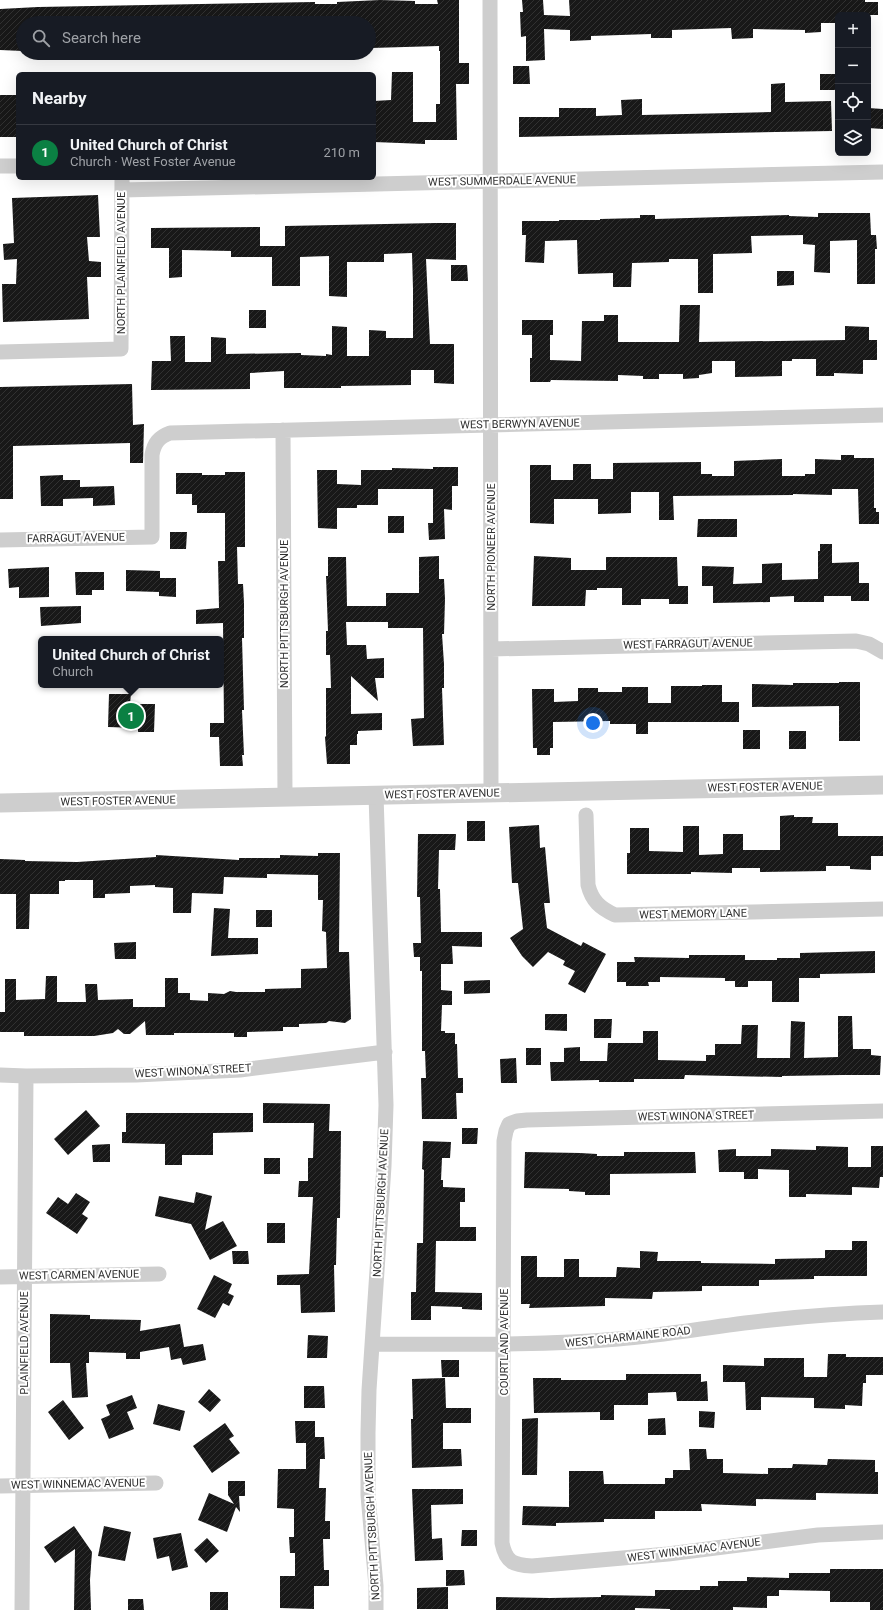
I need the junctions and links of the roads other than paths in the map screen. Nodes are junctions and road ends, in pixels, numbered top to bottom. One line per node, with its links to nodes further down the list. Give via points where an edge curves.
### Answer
1 (490, 0): 5 (street)
2 (0, 166): 3 (street)
3 (16, 166)
4 (883, 172): 5 (street, WEST SUMMERDALE AVENUE)
5 (490, 181): 6 (street, WEST SUMMERDALE AVENUE); 9 (street, NORTH PIONEER AVENUE)
6 (122, 184): 7 (street, NORTH PLAINFIELD AVENUE, via 121,348)
7 (0, 352)
8 (883, 415): 9 (street, WEST BERWYN AVENUE)
9 (491, 424): 10 (street, WEST BERWYN AVENUE); 13 (street, NORTH PIONEER AVENUE)
10 (283, 430): 11 (street, WEST BERWYN AVENUE, via 177,432 163,435 158,439 152,455); 18 (street, NORTH PITTSBURGH AVENUE)
11 (152, 537): 12 (street, FARRAGUT AVENUE)
12 (0, 540)
13 (491, 649): 14 (street, WEST FARRAGUT AVENUE, via 856,641 869,644); 16 (street, NORTH PIONEER AVENUE)
14 (883, 652)
15 (883, 785): 16 (street, WEST FOSTER AVENUE)
16 (491, 793): 17 (street, WEST FOSTER AVENUE)
17 (376, 796): 18 (street, WEST FOSTER AVENUE); 22 (street, NORTH PITTSBURGH AVENUE)
18 (284, 797): 19 (street, WEST FOSTER AVENUE)
19 (0, 803)
20 (586, 815): 21 (street, WEST MEMORY LANE, via 590,895 615,915)
21 (883, 909)
22 (385, 1052): 24 (street, WEST WINONA STREET, via 240,1070 136,1075); 31 (street, NORTH PITTSBURGH AVENUE, via 384,1166)
23 (0, 1075): 24 (street, WEST WINONA STREET)
24 (26, 1076): 28 (street, PLAINFIELD AVENUE)
25 (883, 1111): 26 (street, WEST WINONA STREET, via 527,1120)
26 (509, 1124): 32 (street, COURTLAND AVENUE, via 504,1141)
27 (159, 1274): 28 (street, WEST CARMEN AVENUE)
28 (25, 1276): 29 (street, WEST CARMEN AVENUE); 34 (street, PLAINFIELD AVENUE)
29 (0, 1277)
30 (883, 1312): 32 (street, WEST CHARMAINE ROAD, via 817,1315 619,1339)
31 (372, 1344): 32 (street, WEST CHARMAINE ROAD); 39 (street, NORTH PITTSBURGH AVENUE, via 368,1495)
32 (504, 1345): 37 (street, COURTLAND AVENUE, via 502,1543)
33 (156, 1483): 34 (street, WEST WINNEMAC AVENUE)
34 (23, 1485): 35 (street, WEST WINNEMAC AVENUE); 38 (street, PLAINFIELD AVENUE)
35 (0, 1486)
36 (883, 1532): 37 (street, WEST WINNEMAC AVENUE, via 818,1535 668,1554 532,1566 517,1565)
37 (508, 1559)
38 (22, 1610)
39 (376, 1610)

